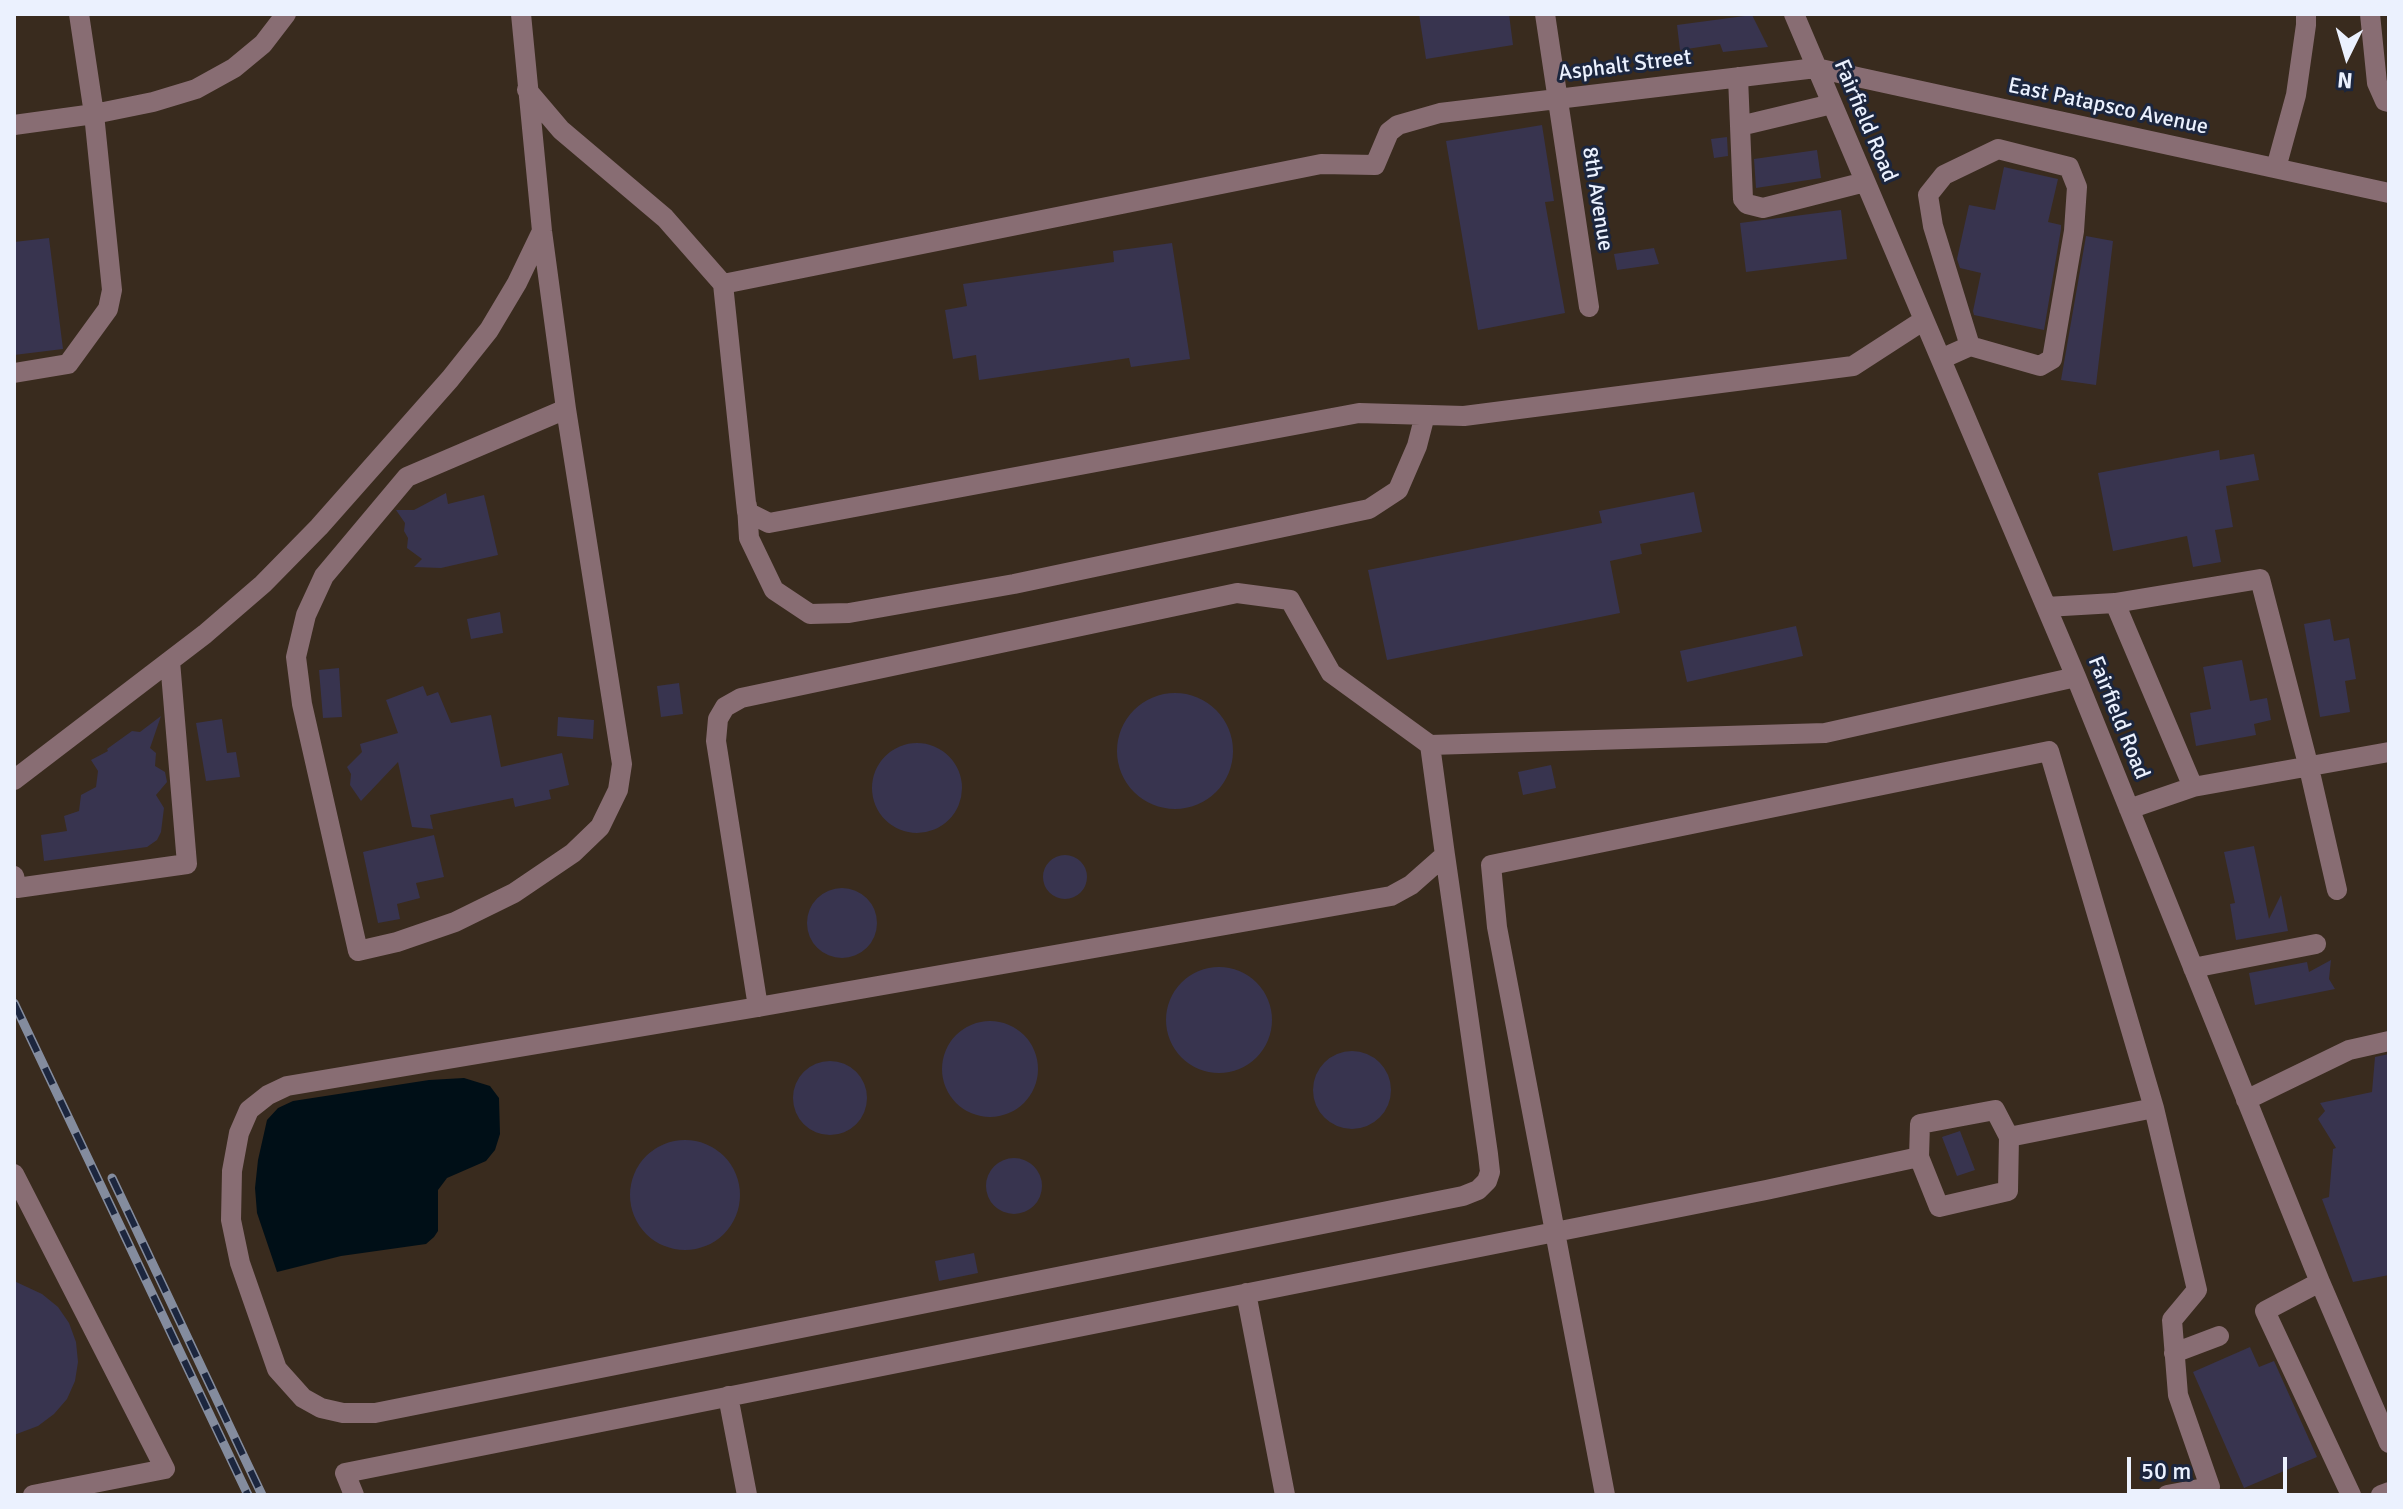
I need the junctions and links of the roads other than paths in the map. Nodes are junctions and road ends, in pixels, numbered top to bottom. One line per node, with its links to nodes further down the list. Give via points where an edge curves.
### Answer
1 (79, 14): 14 (street)
2 (286, 14): 14 (street, via 263,44 196,89)
3 (521, 14): 10 (street)
4 (1545, 14): 11 (street, 8th Avenue)
5 (1794, 14): 8 (street, Fairfield Road)
6 (2306, 14): 17 (street, via 2296,95)
7 (2370, 14): 12 (street, via 2377,83)
8 (1816, 68): 9 (street, Asphalt Street); 13 (street, Fairfield Road); 17 (street, East Patapsco Avenue)
9 (1738, 77): 11 (street, Asphalt Street); 16 (street)
10 (527, 90): 20 (street); 21 (street, via 561,130 665,218)
11 (1558, 98): 21 (street, Asphalt Street, via 1440,113 1398,125 1389,132 1375,165 1321,164); 22 (street, 8th Avenue)
12 (2389, 102)
13 (1832, 104): 16 (street); 18 (street, Fairfield Road)
14 (94, 114): 15 (street); 26 (street, via 112,290 108,309 68,364)
15 (14, 125)
16 (1740, 126): 18 (street, via 1747,204 1763,208)
17 (2276, 168): 19 (street, East Patapsco Avenue)
18 (1865, 182): 23 (street, Fairfield Road)
19 (2389, 193)
20 (542, 231): 27 (street); 32 (street, via 489,330 450,379 263,584)
21 (723, 284): 29 (street)
22 (1589, 307)
23 (1924, 320): 25 (street, Fairfield Road); 28 (street, via 1853,366 1464,416)
24 (1970, 346): 24 (street, via 2040,366 2052,359 2074,231 2077,187 2069,167 1998,149 1944,175 1928,195); 25 (street)
25 (1941, 359): 31 (street, Fairfield Road)
26 (14, 373)
27 (566, 409): 27 (street, via 622,764 618,790 600,827 573,853 514,893 455,922 358,951 302,704 296,657 306,615 324,576 407,477)
28 (1425, 415): 29 (street, via 1359,413 769,523 747,512); 29 (street, via 1398,490 1369,509 849,613 810,614 774,590 749,538)
29 (747, 506)
30 (2115, 603): 31 (street); 36 (street, via 2260,579); 38 (street)
31 (2046, 607): 33 (street, Fairfield Road)
32 (170, 661): 37 (street); 41 (street, via 187,864 17,888)
33 (2076, 677): 34 (street, via 1825,733); 39 (street, Fairfield Road)
34 (1430, 745): 40 (street); 45 (street, via 1331,673 1290,600 1237,593 741,698 725,707 718,719 716,741)
35 (2389, 752): 36 (street)
36 (2309, 768): 38 (street); 42 (street)
37 (14, 780)
38 (2193, 787): 39 (street)
39 (2129, 809): 44 (street, Fairfield Road)
40 (1445, 855): 45 (street, via 1391,896); 45 (street, via 1490,1172 1478,1190 375,1413 321,1408 303,1398 277,1369 240,1263 231,1220 239,1133 249,1110 268,1095 287,1086)
41 (14, 876)
42 (2337, 890)
43 (2316, 944): 44 (street)
44 (2193, 968): 47 (street, Fairfield Road)
45 (758, 1007)
46 (2389, 1041): 47 (street, via 2349,1050)
47 (2246, 1100): 53 (street, Fairfield Road)
48 (2154, 1108): 49 (street); 52 (street, via 2049,751 1491,865 1497,927); 56 (street, via 2197,1290 2172,1320)
49 (2009, 1137): 50 (street, via 1995,1110 1920,1124); 50 (street, via 2008,1191 1939,1207)
50 (1919, 1157): 52 (street)
51 (14, 1174): 61 (street, via 165,1469)
52 (1554, 1232): 54 (street); 65 (street)
53 (2320, 1282): 58 (street, Fairfield Road); 67 (street, via 2265,1311)
54 (1246, 1293): 57 (street); 64 (street)
55 (2219, 1336): 56 (street)
56 (2174, 1353): 66 (street, via 2178,1395 2210,1487)
57 (728, 1396): 62 (street, via 345,1473); 63 (street)
58 (2383, 1414): 59 (street, Fairfield Road)
59 (2389, 1443)
60 (2389, 1492): 68 (street)
61 (33, 1495)
62 (354, 1495)
63 (747, 1495)
64 (1285, 1495)
65 (1605, 1495)
66 (2167, 1495)
67 (2351, 1495)
68 (2381, 1495)

